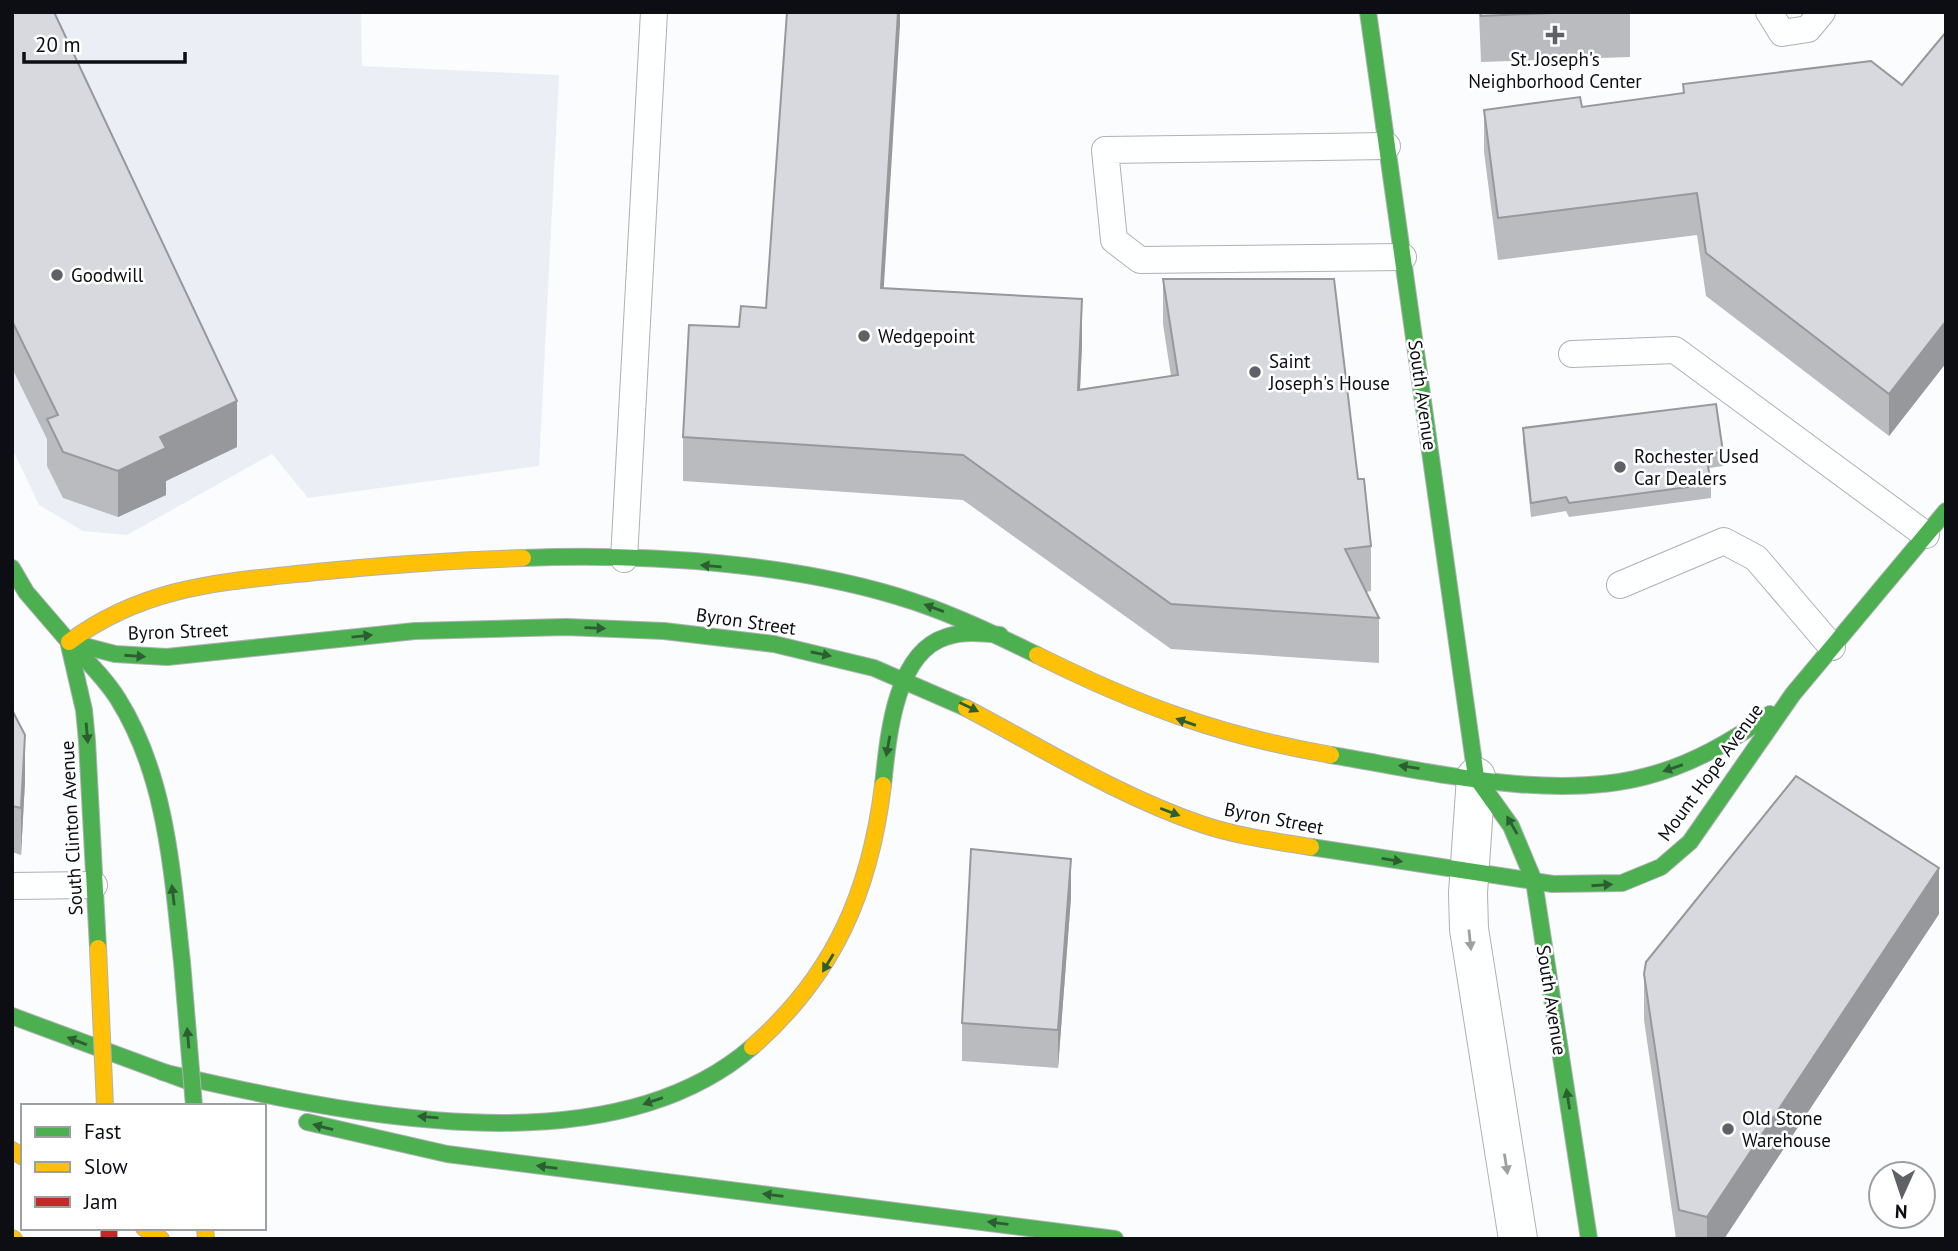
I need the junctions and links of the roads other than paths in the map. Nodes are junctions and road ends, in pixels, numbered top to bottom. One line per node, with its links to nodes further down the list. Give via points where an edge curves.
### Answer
1 (654, 12): 10 (lane)
2 (1368, 12): 5 (main road, South Avenue)
3 (1769, 12): 4 (lane, via 1782,33 1808,29)
4 (1822, 12)
5 (1387, 146): 6 (main road, South Avenue); 6 (lane, via 1105,150 1114,240 1140,260)
6 (1403, 257): 18 (main road, South Avenue)
7 (1572, 354): 9 (lane, via 1675,350)
8 (1946, 511): 9 (main road, Mount Hope Avenue)
9 (1926, 535): 15 (main road, Mount Hope Avenue)
10 (624, 559): 13 (main road, Byron Street, one-way to 10, via 912,600 834,582); 14 (main road, Byron Street, via 444,561 186,587 123,607)
11 (12, 568): 14 (main road, South Clinton Avenue, via 26,592)
12 (1620, 585): 15 (lane, via 1724,541 1756,558)
13 (1000, 635): 16 (main road, via 943,637 920,654); 18 (main road, Byron Street, one-way to 13, via 1242,739 1149,708)
14 (69, 642): 16 (main road, Byron Street, one-way to 16, via 115,654 167,657 415,631 614,629 774,644 839,658); 21 (main road, South Clinton Avenue, one-way to 21, via 85,710); 26 (main road, one-way to 14, bridge, via 166,836 151,769 117,698)
15 (1832, 647): 17 (main road, Mount Hope Avenue)
16 (906, 680): 19 (main road, Byron Street, one-way to 19, via 973,709 1139,799 1202,824 1261,839); 24 (main road, one-way to 24, via 890,735 869,863 840,941 822,974 786,1018 749,1051 708,1077 632,1107 573,1119 511,1122 371,1111)
17 (1793, 694): 18 (main road, Mount Hope Avenue, one-way to 18, via 1733,740 1682,765 1633,780 1565,786); 20 (main road, Mount Hope Avenue, one-way to 17, via 1576,886 1622,883 1652,872 1676,856)
18 (1476, 777): 19 (street, South Avenue); 20 (main road, South Avenue, one-way to 18, via 1508,818)
19 (1469, 872): 20 (main road, Byron Street); 30 (street, South Avenue, one-way to 30, via 1471,950)
20 (1534, 881): 31 (main road, South Avenue, one-way to 20)
21 (94, 885): 22 (lane); 25 (main road, South Clinton Avenue, bridge)
22 (12, 886)
23 (12, 1016): 24 (main road, one-way to 23)
24 (162, 1072): 27 (main road)
25 (105, 1104)
26 (194, 1104)
27 (250, 1104)
28 (266, 1109): 29 (main road, one-way to 28, via 446,1154 359,1136)
29 (1115, 1239)
30 (1518, 1239)
31 (1589, 1239)

